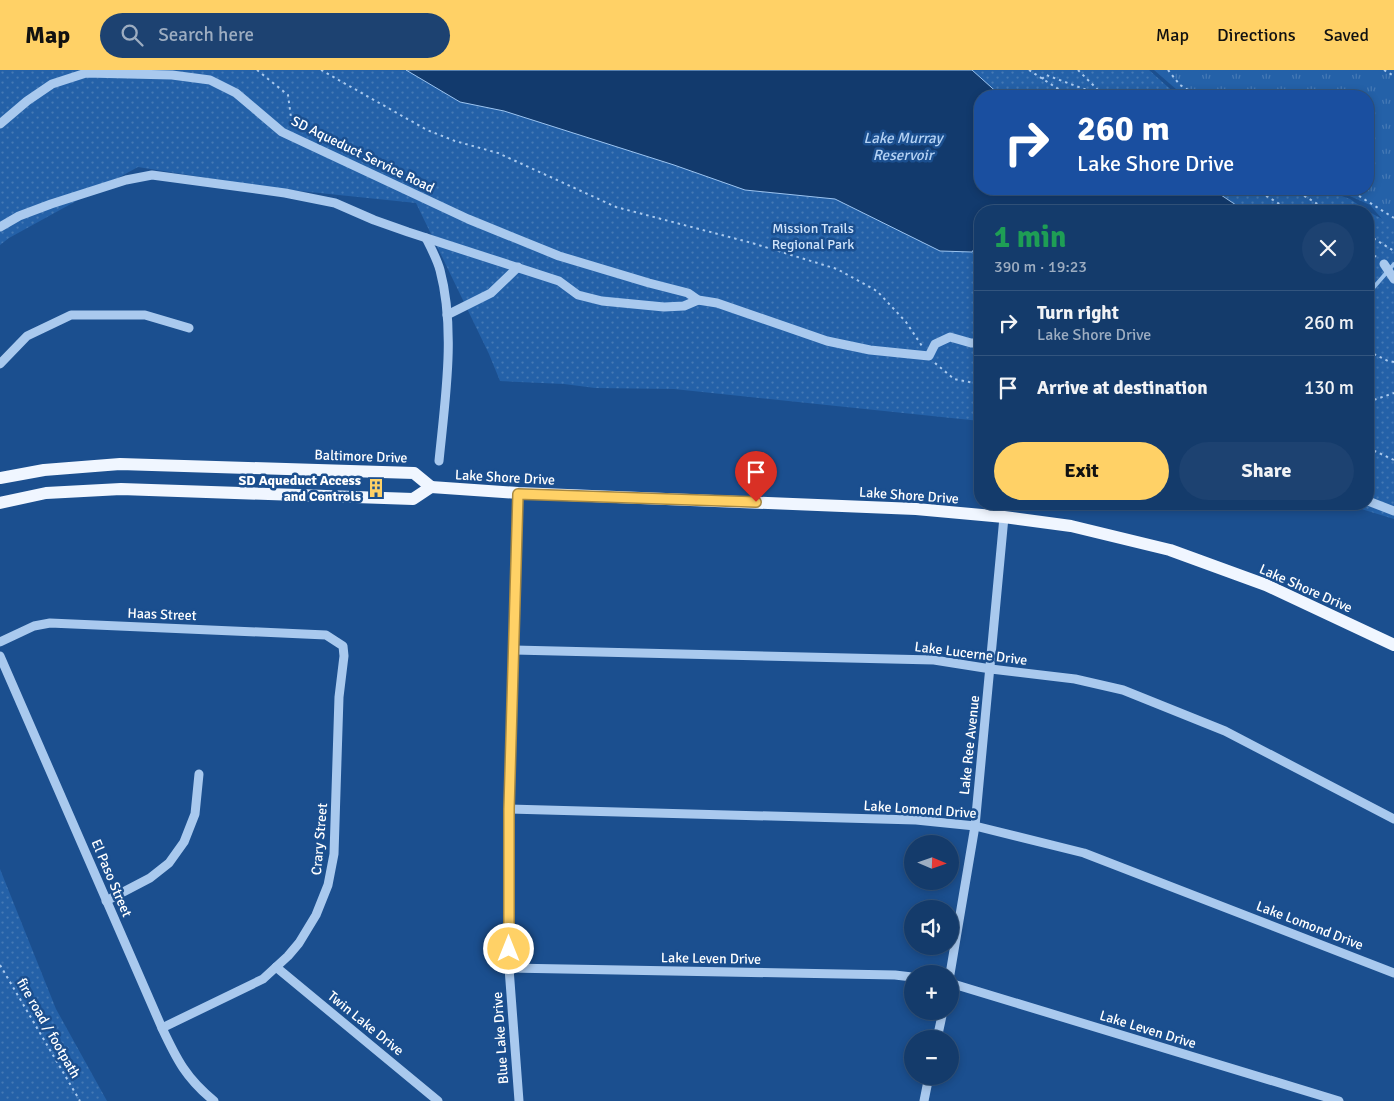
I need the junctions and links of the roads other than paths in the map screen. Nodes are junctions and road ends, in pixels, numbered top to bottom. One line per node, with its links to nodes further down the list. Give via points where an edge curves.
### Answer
1 (0, 124): 7 (street, SD Aqueduct Service Road, via 27,100 52,84 86,73 172,75 210,80 236,93 282,132 468,219 559,256 688,293)
2 (0, 226): 3 (street, SD Aqueduct Service Road, via 50,204 152,175 335,203)
3 (426, 238): 5 (street, SD Aqueduct Service Road); 8 (street, via 440,269)
4 (1384, 264): 6 (street)
5 (518, 267): 7 (street, SD Aqueduct Service Road, via 558,281 578,295 602,300 664,307 684,306); 8 (street, via 491,292)
6 (1394, 278)
7 (698, 300): 10 (street, SD Aqueduct Service Road, via 717,303 827,341 870,350 928,356 935,344 950,337)
8 (447, 315): 12 (street, via 447,390)
9 (189, 328): 11 (street, via 145,315 71,315 27,336)
10 (974, 343)
11 (0, 364)
12 (439, 460)
13 (0, 478): 14 (main road, Baltimore Drive, via 44,470 120,464 414,473)
14 (431, 487): 15 (main road, Lake Shore Drive); 16 (main road, via 414,499 121,489 46,492)
15 (518, 494): 19 (main road, Lake Shore Drive, via 916,509); 23 (street, Blue Lake Drive)
16 (0, 503)
17 (1374, 503): 18 (street)
18 (1394, 511)
19 (1004, 517): 22 (main road, Lake Shore Drive, via 1071,526 1170,550 1266,585); 25 (street, Lake Ree Avenue)
20 (326, 635): 21 (street, Haas Street, via 50,623 34,626); 32 (street, Crary Street, via 343,646 344,656 339,697 334,854 328,886 316,915 299,943)
21 (0, 642)
22 (1394, 644)
23 (514, 650): 25 (street, Lake Lucerne Drive, via 934,660); 27 (street, Blue Lake Drive)
24 (0, 656): 30 (street, El Paso Street)
25 (991, 669): 28 (street, Lake Lucerne Drive, via 1075,679 1123,690 1225,731); 29 (street, Lake Ree Avenue)
26 (199, 774): 30 (street, via 195,814 184,842 168,863 150,878)
27 (509, 809): 29 (street, Lake Lomond Drive, via 916,820); 33 (street, Blue Lake Drive)
28 (1394, 820)
29 (975, 826): 31 (street, Lake Ree Avenue); 34 (street, Lake Lomond Drive, via 1084,853)
30 (106, 901): 37 (street, El Paso Street)
31 (952, 965)
32 (276, 967): 37 (street, Crary Street, via 263,979); 40 (street, Twin Lake Drive)
33 (509, 968): 35 (street, Lake Leven Drive); 41 (street, Blue Lake Drive)
34 (1394, 973)
35 (904, 976)
36 (959, 986): 43 (street, Lake Leven Drive)
37 (162, 1028): 39 (street, El Paso Street, via 180,1066)
38 (927, 1085): 42 (street)
39 (214, 1101)
40 (438, 1101)
41 (519, 1101)
42 (924, 1101)
43 (1339, 1101)

